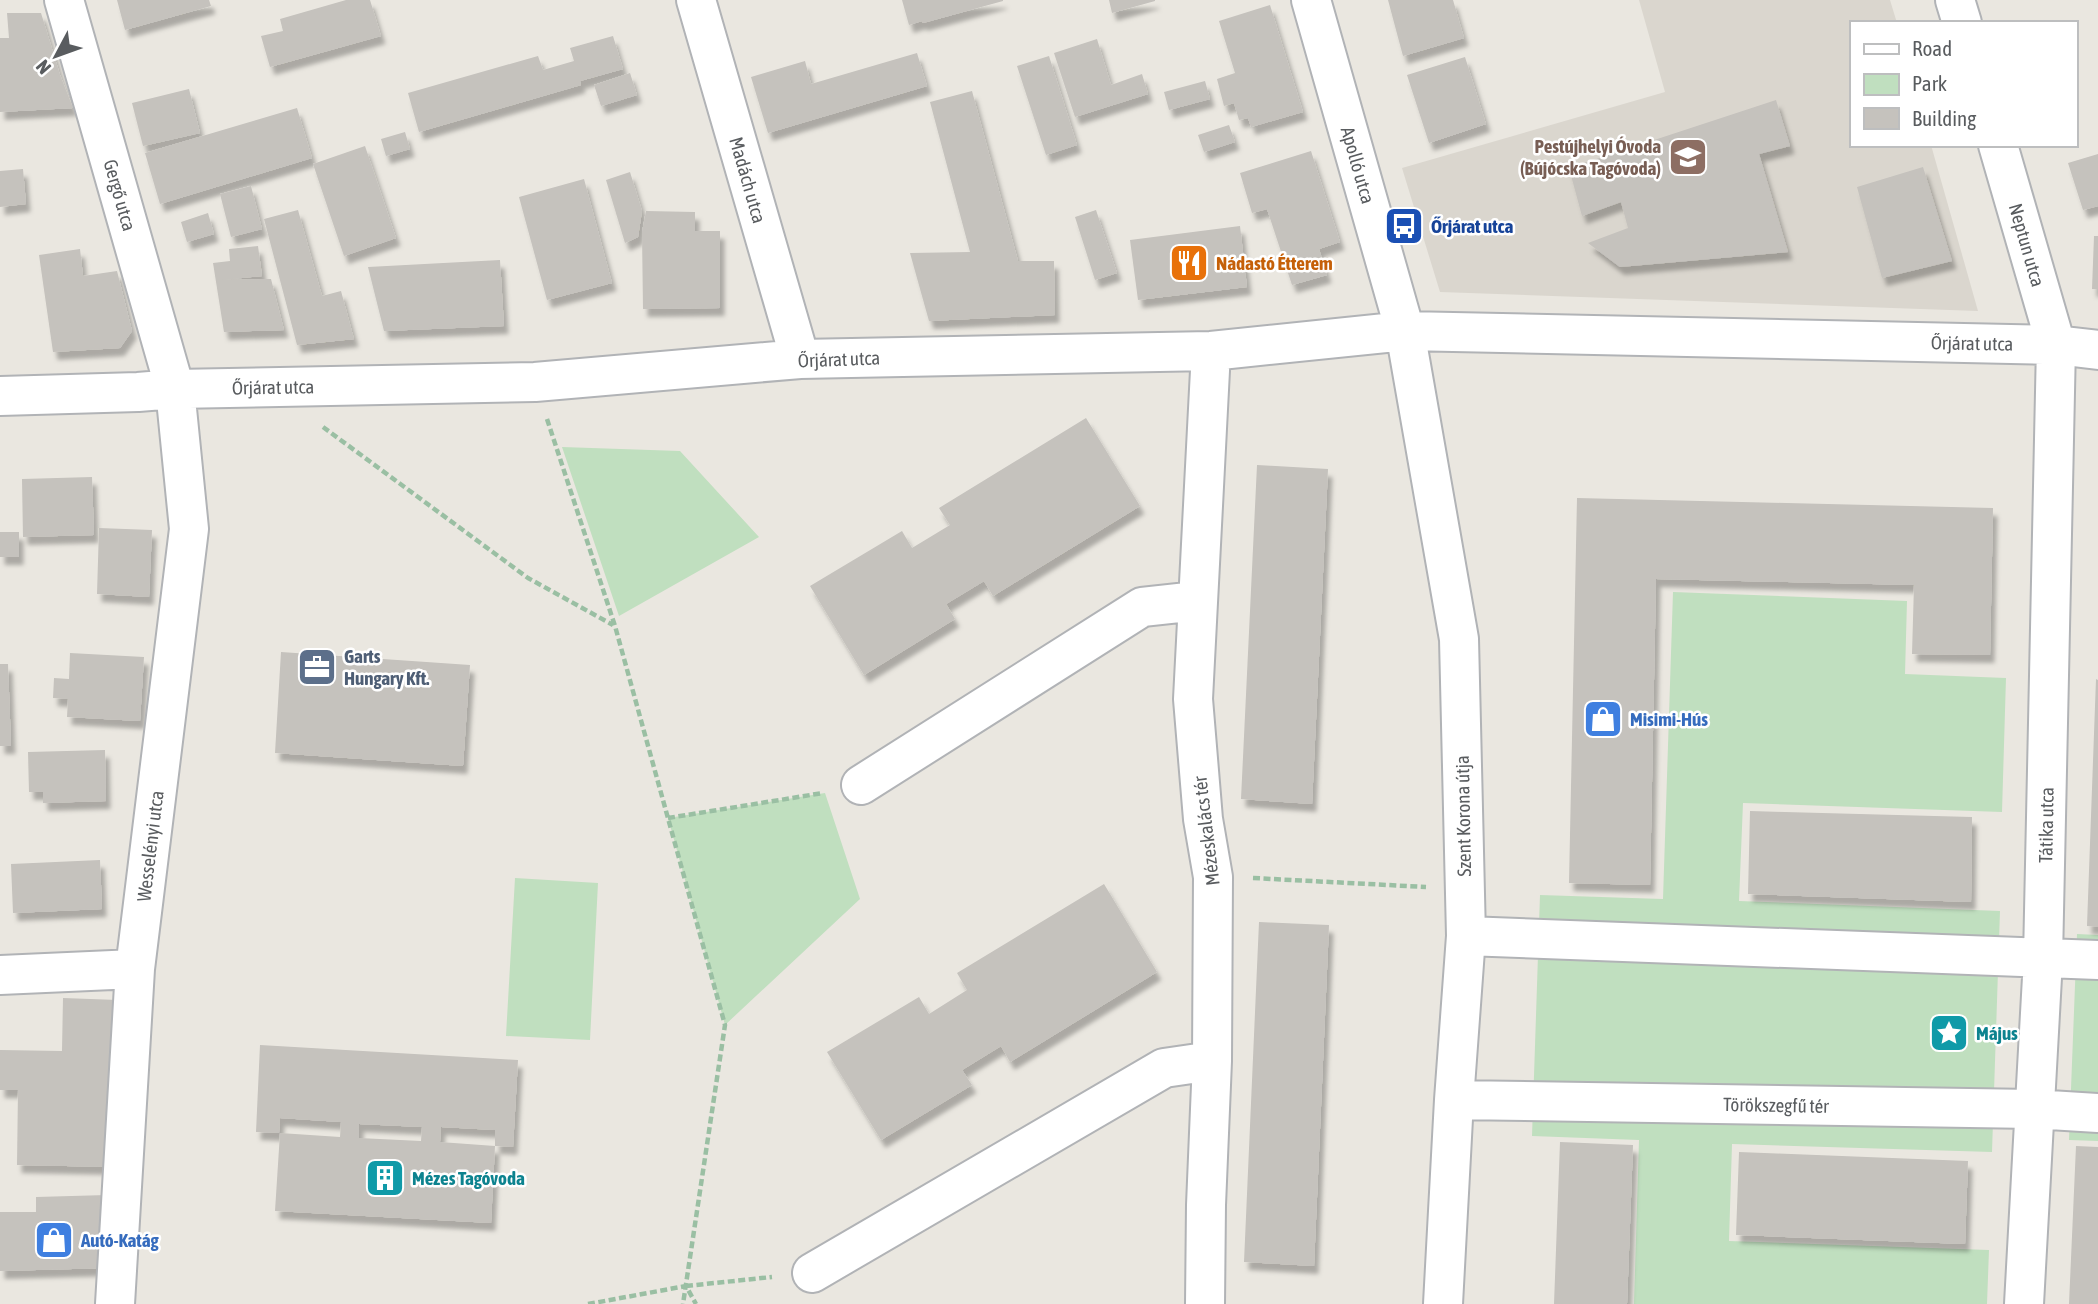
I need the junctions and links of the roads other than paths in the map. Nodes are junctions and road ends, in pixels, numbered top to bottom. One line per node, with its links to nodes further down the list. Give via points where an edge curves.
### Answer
1 (64, 0): 12 (street, Gergő utca)
2 (696, 0): 11 (street, Madách utca)
3 (1311, 0): 7 (street, Apolló utca)
4 (1955, 0): 5 (street)
5 (1961, 21)
6 (1999, 147): 8 (street, Neptun utca)
7 (1405, 331): 8 (street, Őrjárat utca); 10 (street, Őrjárat utca); 16 (street, Szent Korona útja, via 1459,639)
8 (2056, 345): 9 (street, Őrjárat utca); 17 (street, Tátika utca)
9 (2098, 350)
10 (1211, 351): 11 (street, Őrjárat utca); 14 (street, Mézeskalács tér)
11 (800, 359): 12 (street, Őrjárat utca, via 535,382)
12 (176, 389): 13 (street, Őrjárat utca); 19 (street, Wesselényi utca, via 189,529)
13 (0, 396)
14 (1197, 601): 15 (street, via 1142,607); 21 (street, Mézeskalács tér, via 1193,699 1213,877)
15 (861, 785)
16 (1466, 936): 17 (street); 22 (street, Szent Korona útja)
17 (2043, 959): 18 (street); 23 (street, Tátika utca)
18 (2098, 960)
19 (135, 969): 20 (street); 26 (street, Wesselényi utca)
20 (0, 975)
21 (1212, 1061): 25 (street, via 1164,1068); 27 (street, Mézeskalács tér)
22 (1454, 1100): 23 (street, Törökszegfű tér); 28 (street, Szent Korona útja)
23 (2034, 1110): 24 (street, Törökszegfű tér); 29 (street, Tátika utca)
24 (2098, 1113)
25 (812, 1273)
26 (115, 1304)
27 (1205, 1304)
28 (1443, 1304)
29 (2024, 1304)

